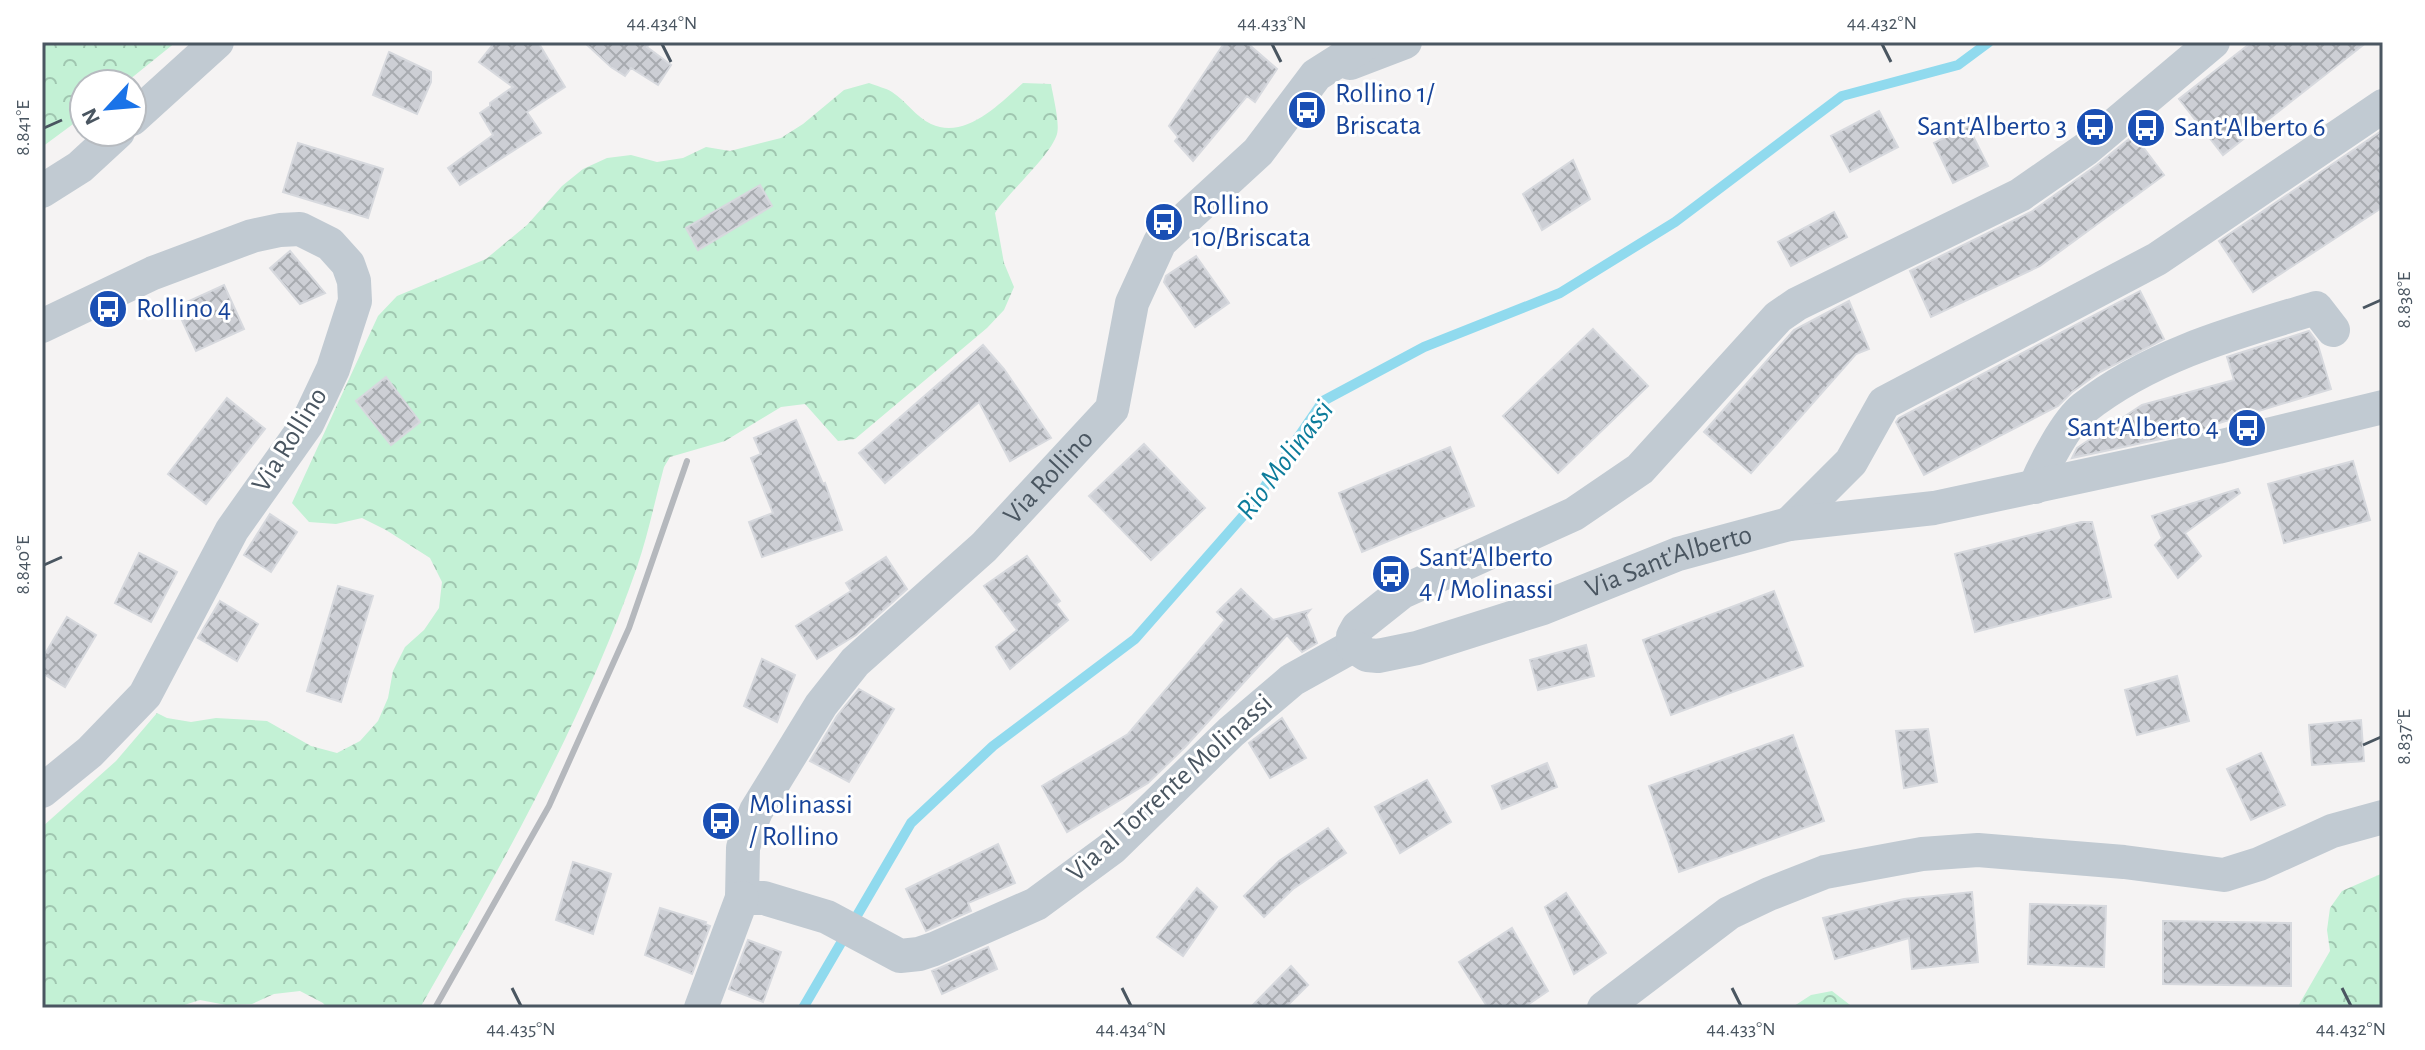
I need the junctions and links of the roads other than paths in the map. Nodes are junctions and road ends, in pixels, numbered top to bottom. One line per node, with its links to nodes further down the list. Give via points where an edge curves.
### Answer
1 (217, 42): 6 (street)
2 (1368, 42): 5 (street, Via Rollino)
3 (1405, 42): 5 (street)
4 (2213, 42): 15 (street, via 2086,149 2020,195 1778,317 1640,469 1574,514 1402,592 1358,627)
5 (1316, 75): 18 (street, Via Rollino, via 1258,152 1160,242 1132,303 1112,409 984,547 855,662 821,705 747,834 743,848)
6 (148, 105)
7 (2383, 106): 14 (street, via 2157,259 1884,403 1851,462)
8 (101, 148): 9 (street)
9 (42, 191)
10 (42, 326): 16 (street, Via Rollino, via 153,273 280,230 300,229 330,244 348,264 354,281 355,301 342,342 307,424 232,530 145,695 90,752)
11 (2333, 330): 13 (street, via 2316,308 2204,342 2135,375 2081,409 2045,462)
12 (2383, 407): 13 (street, Via Sant'Alberto)
13 (2035, 487): 14 (street, Via Sant'Alberto, via 1934,508)
14 (1789, 524): 15 (street, Via Sant'Alberto, via 1678,554 1543,608 1417,648 1378,656)
15 (1353, 646): 18 (street, Via al Torrente Molinassi, via 1292,680 1112,848 1036,904 934,949 900,956 827,917)
16 (42, 791)
17 (2383, 817): 20 (street, via 2332,831 2224,875 1978,850 1922,854 1825,872 1729,913)
18 (753, 898): 19 (street, Via Rollino)
19 (701, 1008)
20 (1604, 1008)

